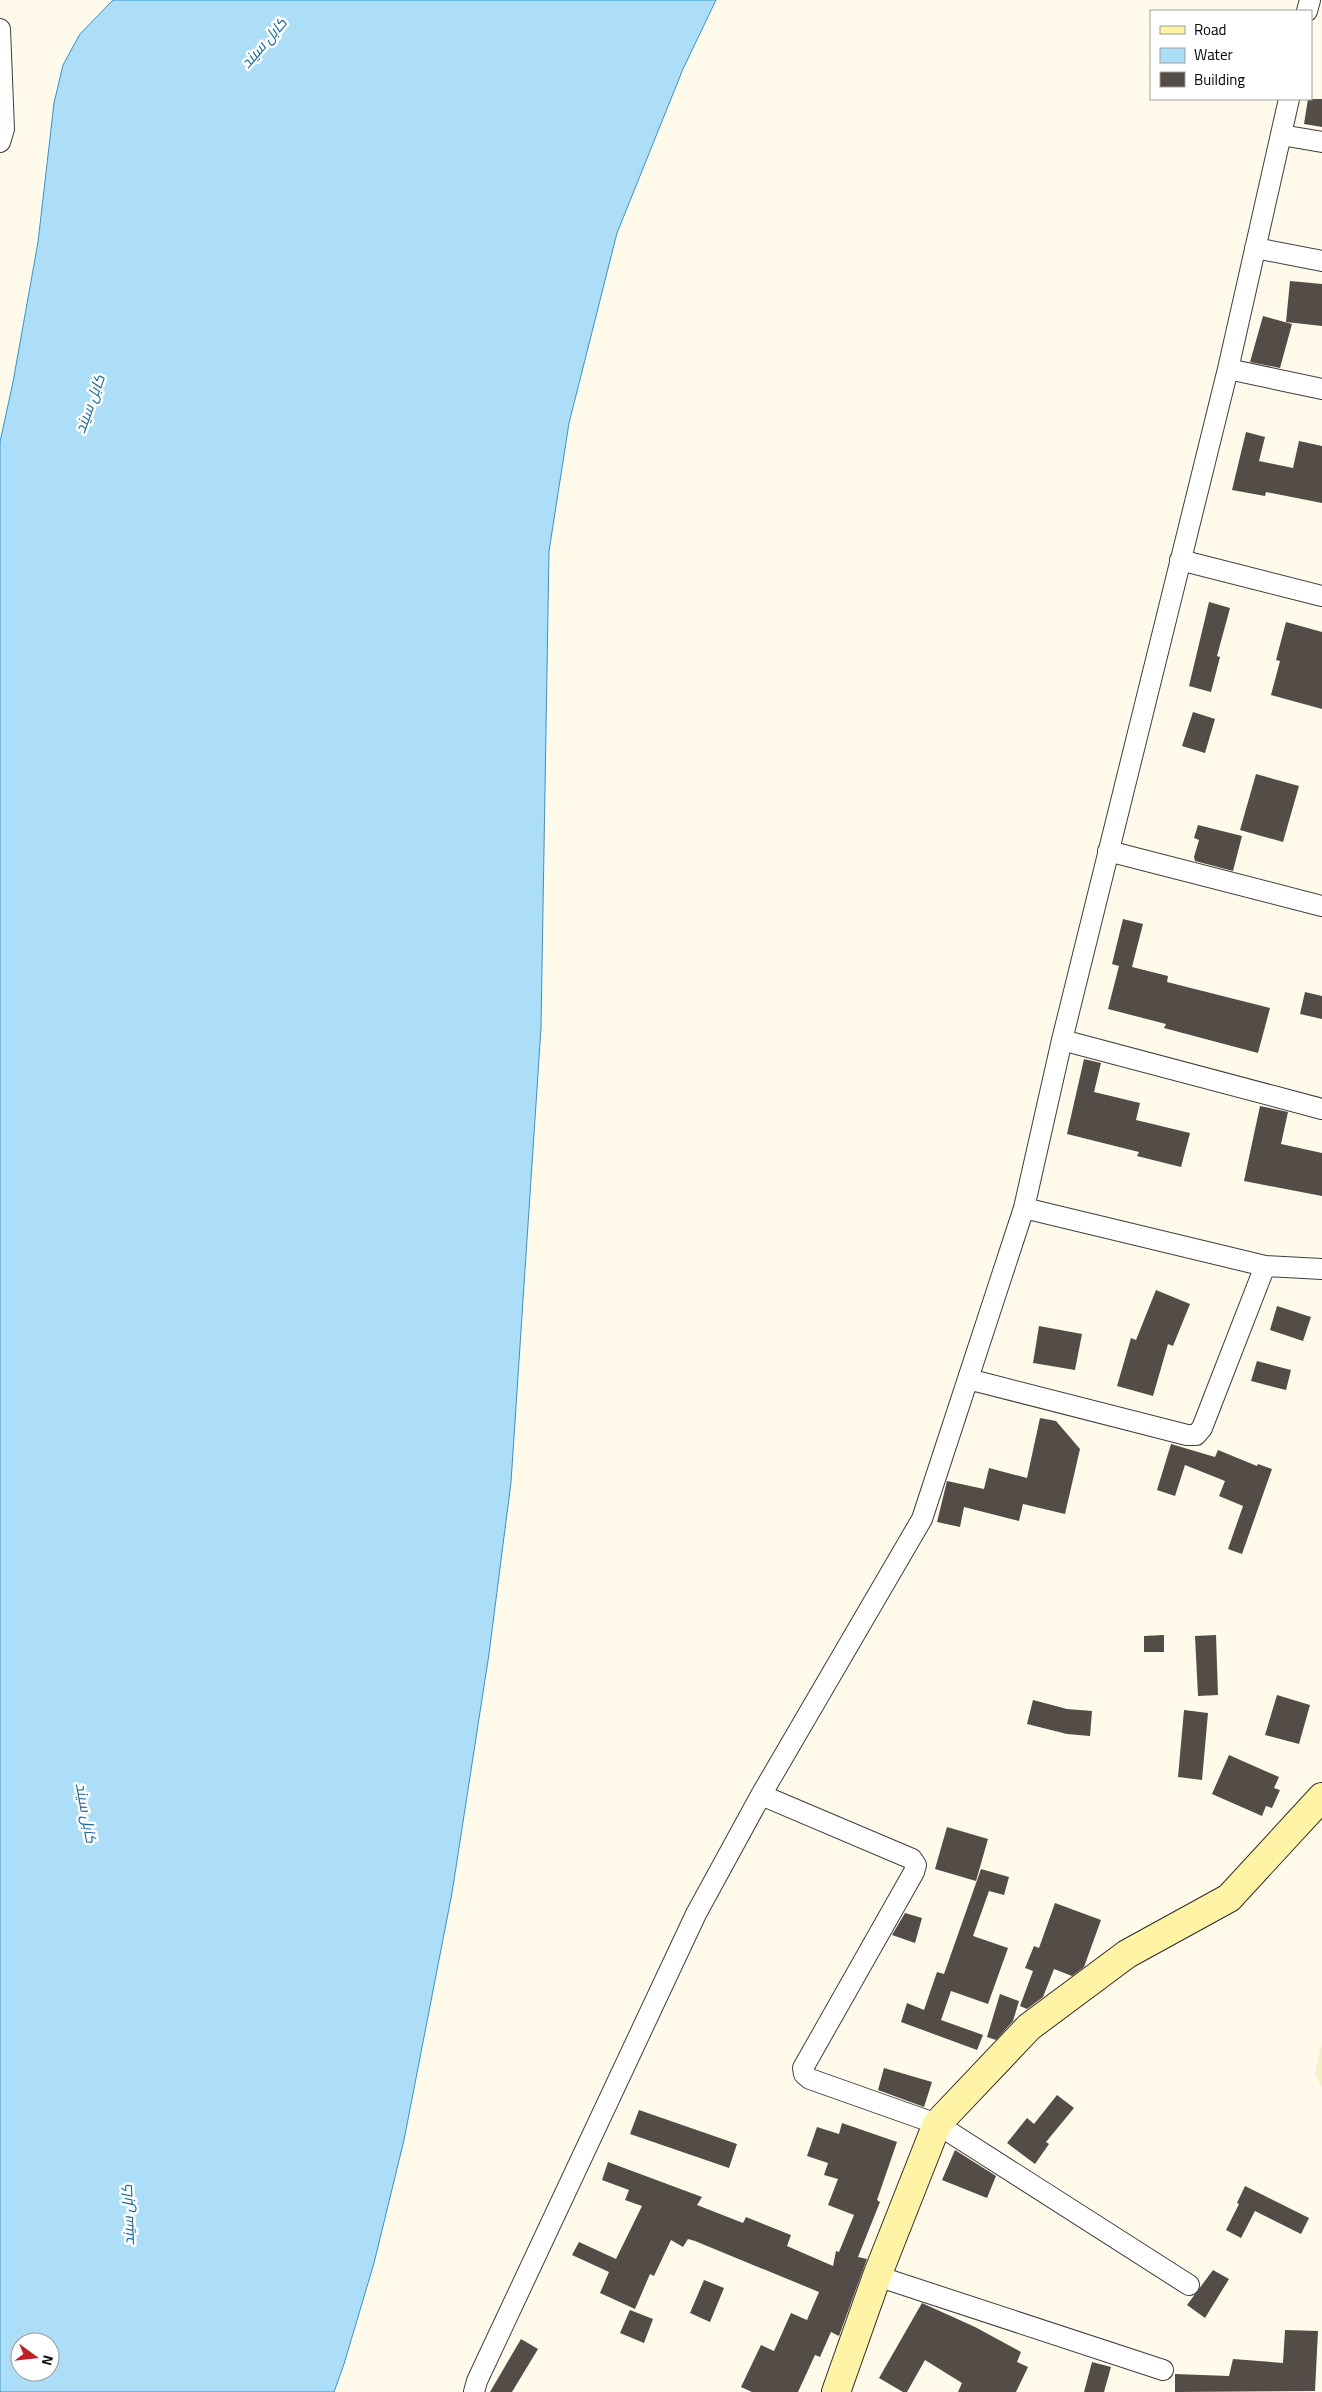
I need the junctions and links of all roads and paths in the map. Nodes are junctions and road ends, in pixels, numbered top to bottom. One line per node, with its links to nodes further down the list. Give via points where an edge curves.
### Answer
1 (0, 29): 4 (street, via 4,128)
2 (1289, 100): 3 (street)
3 (1281, 135): 5 (street); 6 (street)
4 (0, 142)
5 (1322, 142)
6 (1255, 248): 7 (street); 8 (street)
7 (1322, 261)
8 (1228, 370): 9 (street); 10 (street)
9 (1322, 389)
10 (1180, 560): 11 (street); 12 (street)
11 (1322, 596)
12 (1108, 851): 13 (street); 14 (street)
13 (1322, 906)
14 (1062, 1040): 15 (street); 16 (street)
15 (1322, 1109)
16 (1024, 1208): 17 (street); 19 (street)
17 (1265, 1266): 18 (street); 19 (street, via 1202,1428 1196,1435)
18 (1322, 1269)
19 (968, 1379): 20 (street, via 922,1519)
20 (760, 1795): 22 (street, via 912,1859 916,1865 803,2068 810,2079); 26 (street, via 696,1914)
21 (1322, 1797): 22 (street, via 1229,1898 1127,1954 1029,2027)
22 (937, 2124): 23 (street); 24 (street)
23 (877, 2276): 25 (street); 27 (street)
24 (1190, 2285)
25 (1163, 2370)
26 (474, 2392)
27 (836, 2392)

